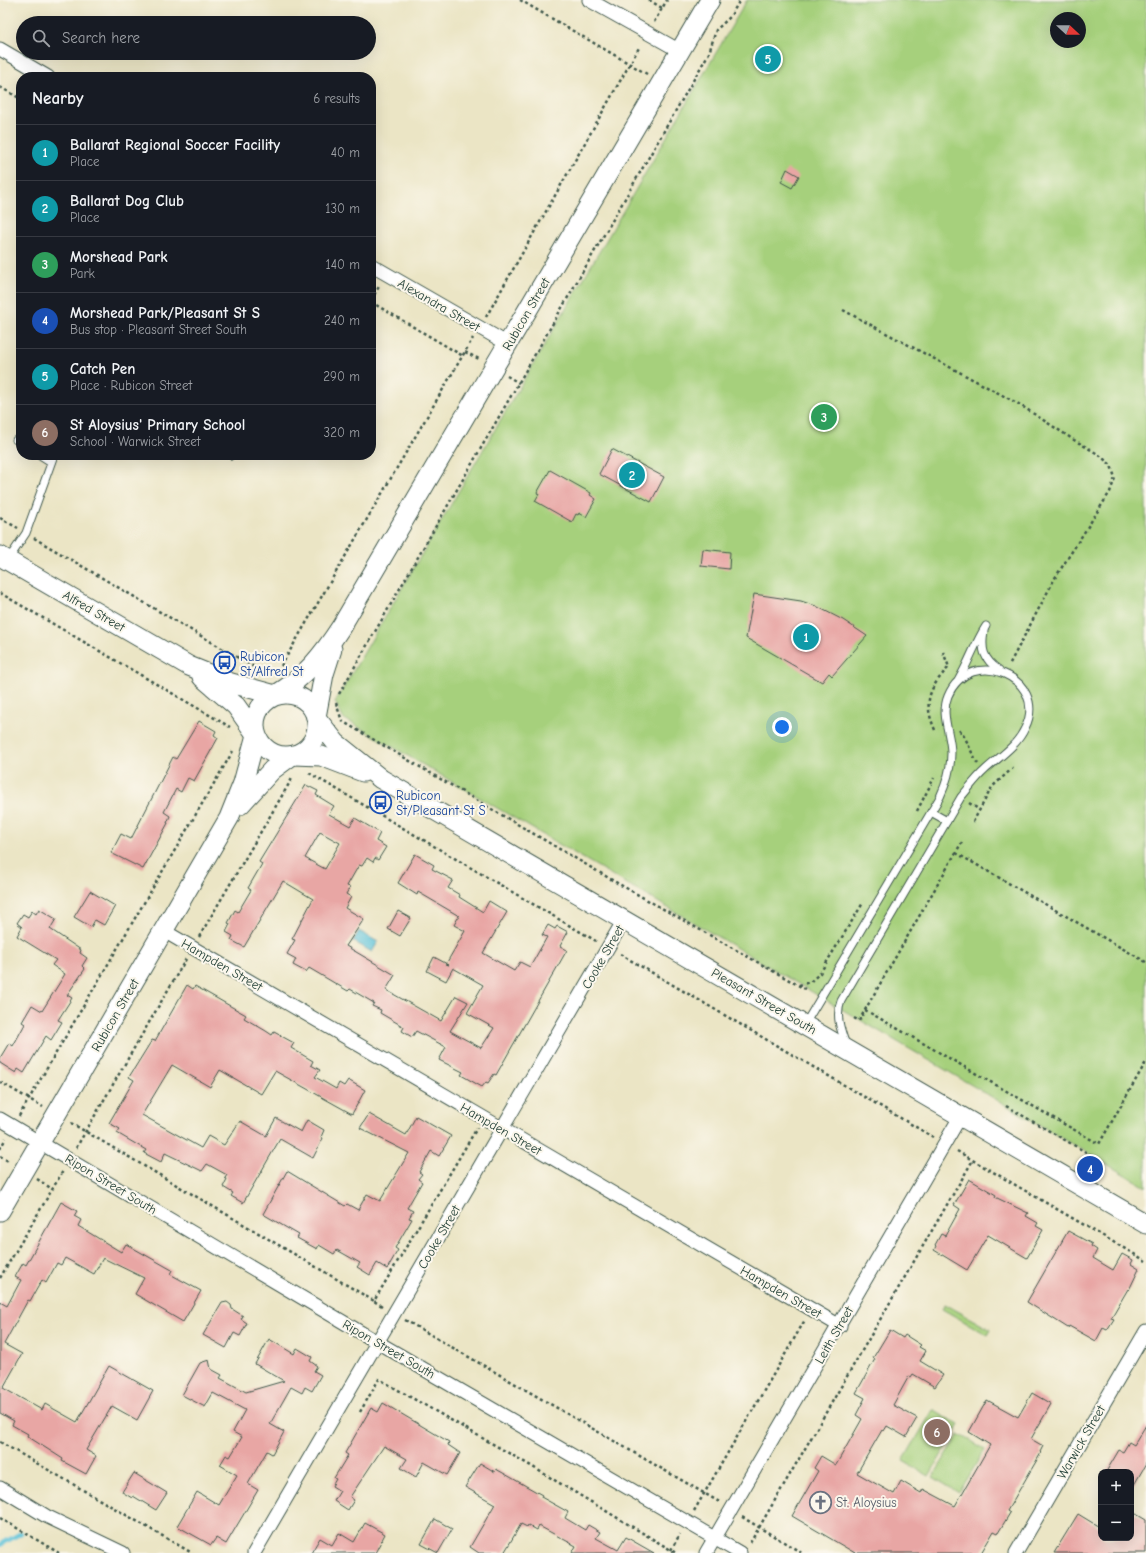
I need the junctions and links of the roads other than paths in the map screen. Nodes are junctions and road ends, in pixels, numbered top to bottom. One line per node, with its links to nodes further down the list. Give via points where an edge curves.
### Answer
1 (589, 0): 4 (street)
2 (710, 0): 4 (street, Rubicon Street)
3 (0, 49): 5 (street)
4 (680, 51): 9 (street, Rubicon Street)
5 (16, 58)
6 (19, 60): 7 (street)
7 (39, 72)
8 (376, 268): 9 (street, Alexandra Street)
9 (508, 344): 12 (street, Rubicon Street)
10 (51, 460): 11 (lane, via 26,533)
11 (4, 558): 13 (street, Alfred Street)
12 (341, 627): 16 (street, Rubicon Street, via 314,665 294,684); 17 (street, Rubicon Street, via 324,674)
13 (189, 666): 16 (street, Alfred Street, via 231,683); 18 (street, Alfred Street, via 236,706)
14 (1002, 672): 15 (lane, via 987,669 974,671); 15 (lane, via 990,664 983,653 986,626); 23 (lane, via 1016,680 1025,691 1030,705 1026,728 1019,739 985,770 961,797)
15 (954, 686): 21 (lane, via 948,696 945,721 951,754 949,769 945,786)
16 (276, 695): 17 (street, via 291,694 301,697 309,704); 18 (street, via 263,703 257,712 254,722)
17 (316, 718): 19 (street, via 317,729 312,742 303,751); 20 (street, Pleasant Street South, via 336,743)
18 (256, 734): 19 (street, via 262,746 270,752); 22 (street, Rubicon Street, via 244,783)
19 (292, 756): 20 (street, Pleasant Street South, via 321,756); 22 (street, Rubicon Street, via 259,784)
20 (381, 779): 24 (street, Pleasant Street South)
21 (931, 812): 23 (lane); 26 (lane)
22 (229, 818): 25 (street, Rubicon Street)
23 (947, 821): 27 (lane, via 841,1001 838,1008 839,1023)
24 (624, 920): 26 (street, Pleasant Street South); 30 (street, Cooke Street)
25 (164, 931): 30 (street, Hampden Street); 31 (street, Rubicon Street)
26 (804, 1025): 27 (street, Pleasant Street South)
27 (847, 1049): 28 (street, Pleasant Street South)
28 (960, 1117): 33 (street, Pleasant Street South); 34 (street, Leith Street)
29 (0, 1119): 31 (street, Ripon Street South)
30 (502, 1129): 34 (street, Hampden Street); 36 (street, Cooke Street)
31 (40, 1142): 32 (street, Rubicon Street); 36 (street, Ripon Street South)
32 (0, 1211)
33 (1146, 1224)
34 (840, 1326): 38 (street, Leith Street)
35 (1146, 1332): 43 (street, Warwick Street)
36 (378, 1342): 38 (street, Ripon Street South); 41 (street, Cooke Street)
37 (0, 1488): 40 (street, via 53,1520)
38 (715, 1538): 39 (street, Ripon Street South); 42 (street, Leith Street)
39 (744, 1550)
40 (123, 1553)
41 (254, 1553)
42 (706, 1553)
43 (1016, 1553)

